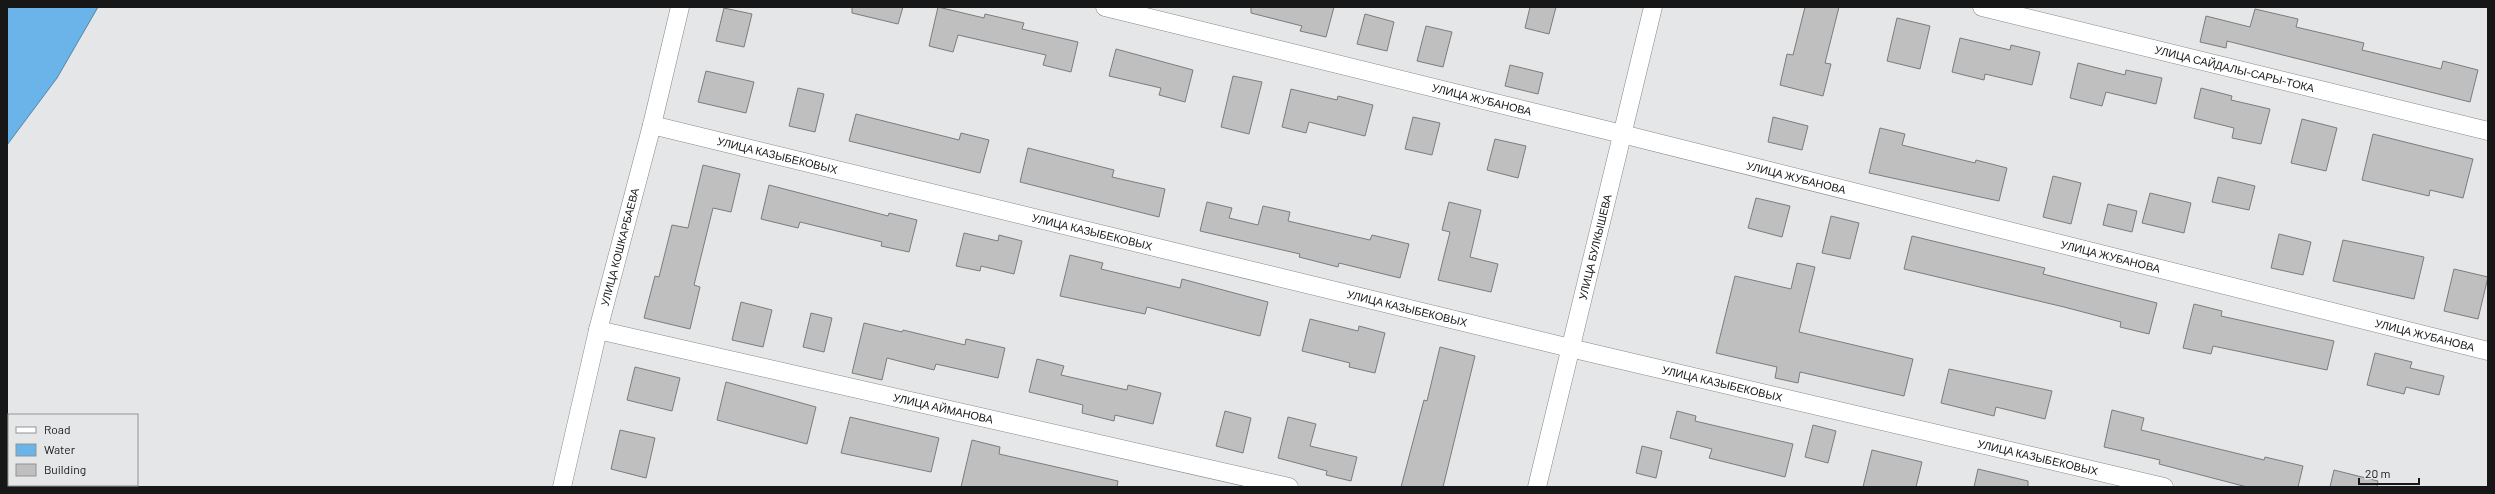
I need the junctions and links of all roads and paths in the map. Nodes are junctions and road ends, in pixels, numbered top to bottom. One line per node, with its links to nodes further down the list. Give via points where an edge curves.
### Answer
1 (680, 7): 5 (street, УЛИЦА КОШКАРБАЕВА)
2 (1105, 7): 7 (street, УЛИЦА ЖУБАНОВА)
3 (1653, 7): 7 (street, УЛИЦА БУЛКЫШЕВА)
4 (1982, 7): 6 (street, УЛИЦА САЙДАЛЫ-САРЫ-ТОКА)
5 (652, 125): 8 (street, УЛИЦА КОШКАРБАЕВА); 9 (street, УЛИЦА КАЗЫБЕКОВЫХ)
6 (2488, 131)
7 (1622, 134): 9 (street, УЛИЦА БУЛКЫШЕВА); 10 (street, УЛИЦА ЖУБАНОВА)
8 (598, 330): 11 (street, УЛИЦА КОШКАРБАЕВА); 12 (street, УЛИЦА АЙМАНОВА)
9 (1570, 348): 13 (street, УЛИЦА БУЛКЫШЕВА); 14 (street, УЛИЦА КАЗЫБЕКОВЫХ)
10 (2488, 351)
11 (562, 487)
12 (1288, 487)
13 (1537, 487)
14 (2164, 487)

